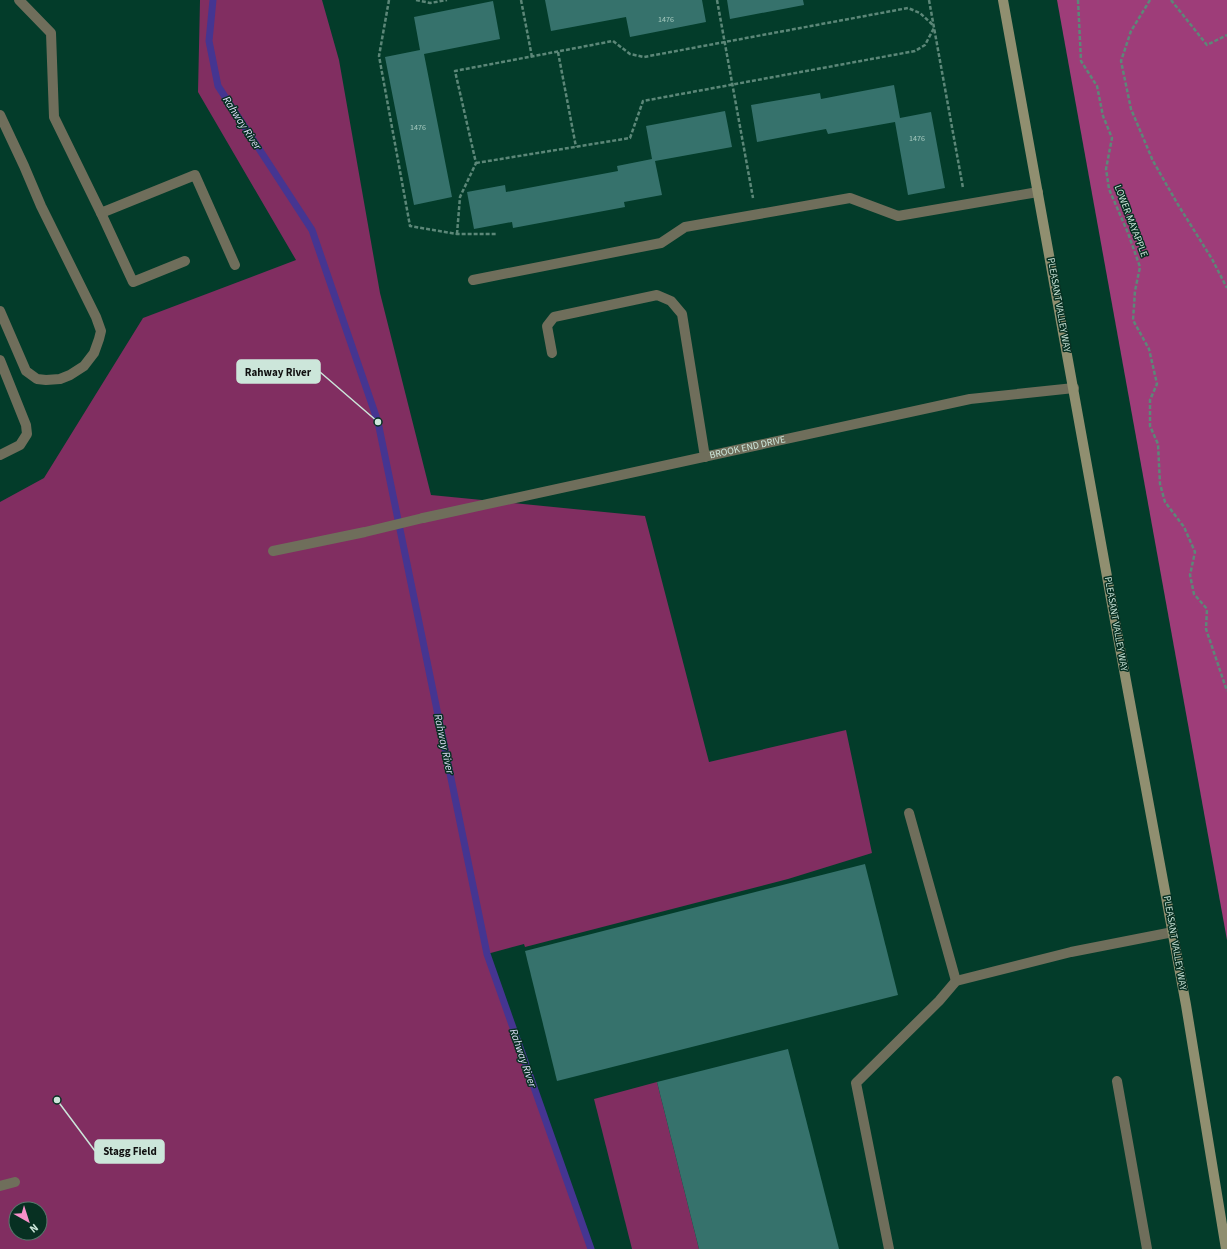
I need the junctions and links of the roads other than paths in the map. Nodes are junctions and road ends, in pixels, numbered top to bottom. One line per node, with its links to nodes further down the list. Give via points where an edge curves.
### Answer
1 (19, 0): 5 (street, via 51,33 54,118)
2 (1003, 0): 4 (main road, PLEASANT VALLEY WAY)
3 (0, 115): 9 (street, via 101,331 94,353 84,366 60,379 37,379 26,371)
4 (1038, 192): 8 (street, via 898,216 850,198 685,227 661,243); 12 (main road, PLEASANT VALLEY WAY)
5 (101, 213): 6 (street, via 133,282); 7 (street, via 195,175)
6 (185, 261)
7 (235, 265)
8 (473, 280)
9 (0, 311)
10 (552, 353): 14 (street, via 547,326 554,317 657,295 671,301 682,314)
11 (0, 360): 13 (street, via 27,430 23,442)
12 (1074, 388): 14 (street, BROOK END DRIVE, via 970,398); 17 (main road, PLEASANT VALLEY WAY)
13 (0, 455)
14 (705, 457): 15 (street, BROOK END DRIVE)
15 (273, 551)
16 (909, 813): 18 (street)
17 (1173, 932): 18 (street, via 1071,952); 24 (main road, PLEASANT VALLEY WAY)
18 (956, 981): 22 (street, via 856,1083)
19 (1117, 1081): 23 (street)
20 (15, 1182): 21 (street)
21 (0, 1186)
22 (889, 1249)
23 (1147, 1249)
24 (1226, 1249)

